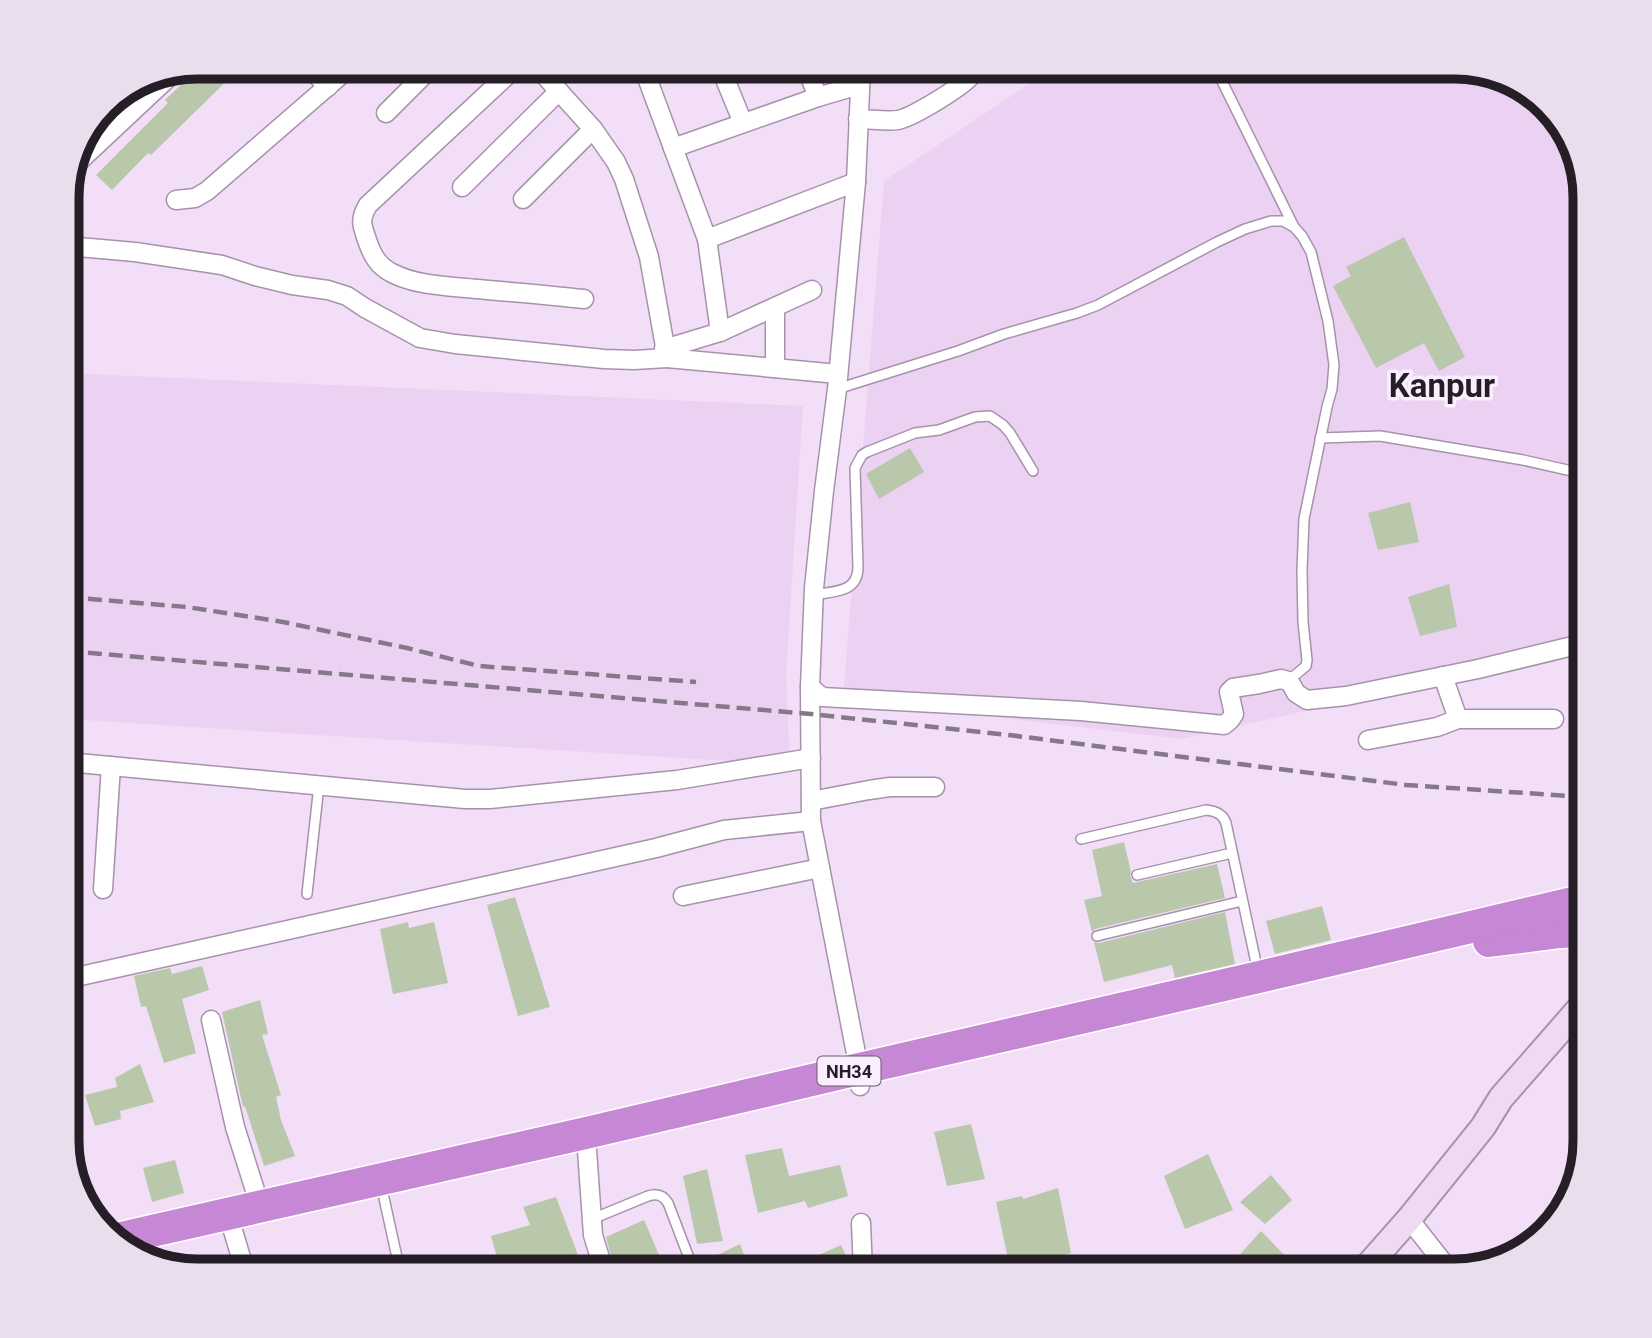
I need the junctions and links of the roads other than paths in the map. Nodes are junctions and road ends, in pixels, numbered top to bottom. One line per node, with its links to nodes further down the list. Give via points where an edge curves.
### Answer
1 (321, 79): 14 (street)
2 (336, 79): 14 (street)
3 (419, 79): 17 (street)
4 (502, 79): 31 (street, via 368,205 361,223 372,255 380,265 407,279)
5 (548, 79): 15 (street)
6 (648, 79): 21 (street)
7 (725, 79): 19 (street)
8 (811, 79): 16 (street)
9 (860, 79): 12 (street)
10 (968, 79): 18 (street, via 900,120)
11 (1221, 79): 27 (lane)
12 (859, 85): 16 (street); 18 (street)
13 (160, 86): 22 (street)
14 (328, 87): 26 (street, via 207,191)
15 (559, 91): 20 (street); 24 (street)
16 (818, 97): 19 (street)
17 (386, 113)
18 (858, 119): 23 (street)
19 (743, 123): 21 (street)
20 (593, 129): 25 (street); 34 (street, via 624,179 645,241)
21 (673, 148): 28 (street)
22 (88, 152)
23 (856, 183): 28 (street); 36 (street)
24 (462, 187)
25 (523, 199)
26 (176, 200)
27 (1294, 227): 36 (lane, via 1283,221 1260,223 1098,305 958,351); 37 (lane, via 1311,252 1334,365)
28 (707, 239): 33 (street)
29 (79, 247): 34 (street, via 222,265 328,290 420,338 604,359)
30 (811, 290): 32 (street)
31 (584, 299)
32 (775, 308): 33 (street); 35 (street)
33 (720, 332): 34 (street)
34 (665, 354): 35 (street)
35 (775, 368): 36 (street)
36 (837, 381): 40 (street)
37 (1321, 438): 39 (lane, via 1380,436); 43 (lane, via 1304,519 1307,660 1301,672)
38 (1033, 471): 40 (lane, via 1010,433 990,416 915,433 867,452 857,461 854,475 856,579 848,587)
39 (1573, 471)
40 (814, 595): 44 (street)
41 (1573, 646): 42 (street)
42 (1443, 676): 43 (street, via 1307,700); 45 (street)
43 (1287, 681): 44 (street, via 1233,688 1229,692 1234,714 1224,725 1081,711 822,697)
44 (810, 687): 48 (street)
45 (1458, 719): 46 (street); 47 (street)
46 (1555, 719)
47 (1368, 740)
48 (811, 758): 51 (street, via 677,780 490,799); 53 (street)
49 (79, 763): 50 (street)
50 (111, 765): 51 (street); 59 (street)
51 (319, 785): 60 (lane)
52 (935, 788): 53 (street, via 890,787)
53 (811, 801): 54 (street)
54 (811, 821): 57 (street); 66 (street, via 724,830)
55 (1081, 838): 56 (lane, via 1206,810 1224,818)
56 (1232, 853): 58 (lane); 62 (lane)
57 (820, 868): 61 (street); 71 (street)
58 (1137, 875)
59 (103, 889)
60 (307, 894)
61 (683, 896)
62 (1242, 901): 65 (lane); 67 (lane)
63 (1573, 903): 67 (highway, NH34)
64 (1573, 932): 71 (highway, NH34, via 1484,942 962,1064)
65 (1097, 936)
66 (79, 975)
67 (1259, 977): 71 (highway, NH34)
68 (1573, 1017): 72 (main road, via 1501,1098)
69 (211, 1020): 75 (street, via 235,1126)
70 (1573, 1042): 72 (main road, via 1513,1109)
71 (859, 1078): 73 (highway, NH34); 75 (highway, NH34)
72 (1483, 1127): 77 (main road)
73 (587, 1150): 74 (highway, NH34); 76 (street)
74 (384, 1198): 78 (highway, NH34); 83 (lane)
75 (260, 1206): 78 (highway, NH34)
76 (592, 1219): 84 (street); 85 (lane, via 648,1196 662,1196)
77 (1409, 1220): 87 (main road); 88 (street)
78 (230, 1223): 80 (highway, NH34); 81 (highway, NH34); 82 (street)
79 (861, 1223): 86 (street)
80 (130, 1237)
81 (152, 1250)
82 (241, 1259)
83 (397, 1259)
84 (600, 1259)
85 (689, 1259)
86 (862, 1259)
87 (1374, 1259)
88 (1440, 1259)

